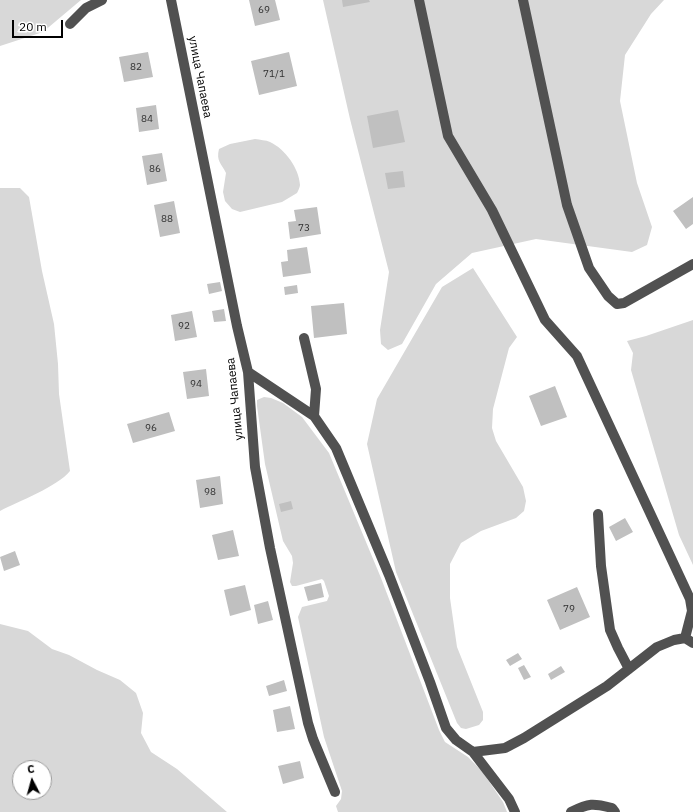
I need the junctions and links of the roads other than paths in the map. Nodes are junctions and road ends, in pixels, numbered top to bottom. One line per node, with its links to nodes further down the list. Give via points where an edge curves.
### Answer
1 (102, 0): 5 (street, via 86,8)
2 (171, 0): 8 (street, улица Чапаева)
3 (419, 0): 11 (street, via 448,136 492,210 545,320 577,356 690,599 692,611)
4 (523, 0): 6 (street, via 567,205 589,268 608,296 617,304 624,303)
5 (70, 24)
6 (693, 264)
7 (304, 338): 9 (street, via 316,389)
8 (248, 372): 9 (street); 14 (street, улица Чапаева, via 255,467 270,548 308,723)
9 (314, 416): 13 (street, via 339,455 389,575 446,728 456,740)
10 (598, 514): 12 (street, via 601,566 610,630)
11 (689, 640): 12 (street, via 674,640 657,647)
12 (630, 669): 13 (street, via 602,690 524,738 505,748)
13 (473, 752): 15 (street, via 509,799)
14 (336, 792)
15 (515, 812)
16 (571, 812): 17 (street, via 595,803 612,808)
17 (615, 812)

